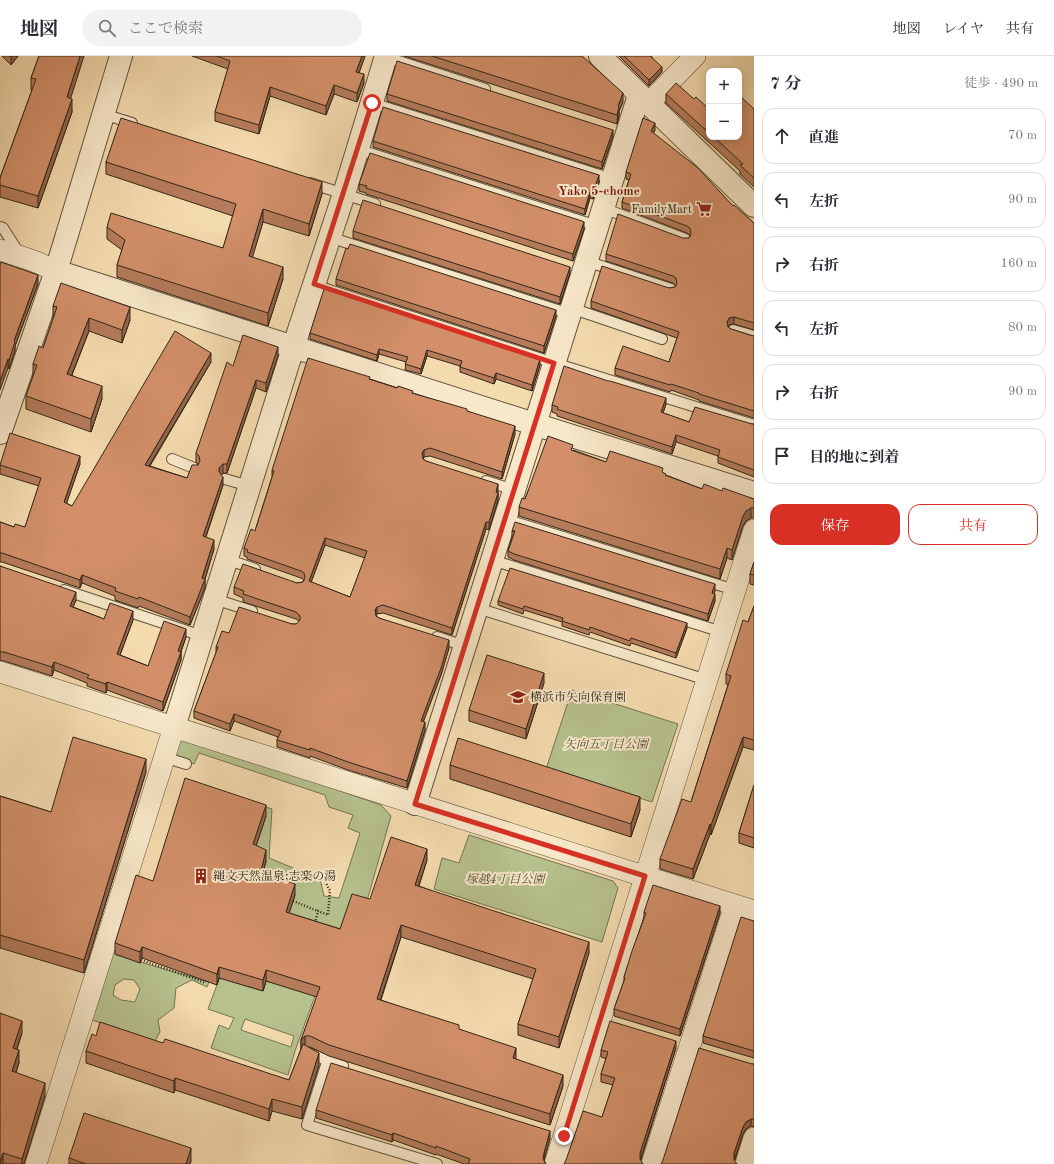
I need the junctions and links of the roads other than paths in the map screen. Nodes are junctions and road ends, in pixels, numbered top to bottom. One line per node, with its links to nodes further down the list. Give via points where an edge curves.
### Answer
1 (121, 56): 8 (street)
2 (386, 56): 5 (lane); 7 (street)
3 (600, 56): 6 (street)
4 (695, 56): 6 (street)
5 (491, 91)
6 (644, 99): 12 (street, via 623,133); 15 (street)
7 (372, 103): 10 (street); 12 (lane)
8 (104, 114): 9 (lane); 23 (street)
9 (141, 126)
10 (357, 149): 13 (street); 16 (lane)
11 (299, 179): 13 (lane)
12 (612, 179): 16 (street)
13 (344, 194): 14 (lane); 18 (street)
14 (381, 206)
15 (754, 206)
16 (600, 217): 19 (lane); 22 (street)
17 (0, 227): 21 (lane)
18 (329, 237): 24 (street); 26 (lane)
19 (685, 239)
20 (0, 250): 21 (street)
21 (21, 257): 23 (street)
22 (582, 267): 25 (lane); 26 (street)
23 (56, 271): 30 (street); 32 (street)
24 (314, 284): 30 (street); 31 (lane)
25 (671, 289)
26 (571, 311): 29 (lane); 31 (street)
27 (733, 330): 28 (lane)
28 (754, 336)
29 (662, 339)
30 (293, 348): 33 (street); 39 (street)
31 (554, 363): 33 (street); 34 (lane)
32 (2, 420)
33 (535, 425): 40 (street); 41 (street)
34 (754, 425)
35 (172, 459): 36 (lane)
36 (194, 468)
37 (478, 478): 40 (lane)
38 (225, 479): 39 (lane)
39 (249, 486): 44 (street)
40 (514, 490): 42 (street)
41 (754, 493)
42 (505, 518): 45 (street); 48 (lane)
43 (754, 530): 48 (street)
44 (226, 559): 46 (lane); 49 (street)
45 (492, 560): 50 (street); 52 (lane)
46 (263, 571)
47 (52, 586): 54 (lane)
48 (735, 590): 52 (street)
49 (214, 599): 51 (lane); 54 (street)
50 (477, 608): 55 (street); 57 (lane)
51 (265, 616)
52 (722, 632): 57 (street)
53 (427, 634): 55 (lane)
54 (202, 636): 58 (street)
55 (465, 646): 61 (street)
56 (0, 672): 58 (street)
57 (707, 680): 62 (street)
58 (174, 727): 59 (street); 61 (street, via 347,789)
59 (164, 757): 60 (lane); 67 (street)
60 (186, 764)
61 (415, 804): 62 (street)
62 (645, 876): 63 (street); 69 (street, via 605,1020 560,1134)
63 (744, 908): 70 (street, via 689,1046)
64 (308, 1053): 65 (lane)
65 (327, 1062): 66 (lane); 68 (lane, via 307,1125)
66 (349, 1069)
67 (36, 1164)
68 (437, 1164)
69 (556, 1164)
70 (652, 1164)

